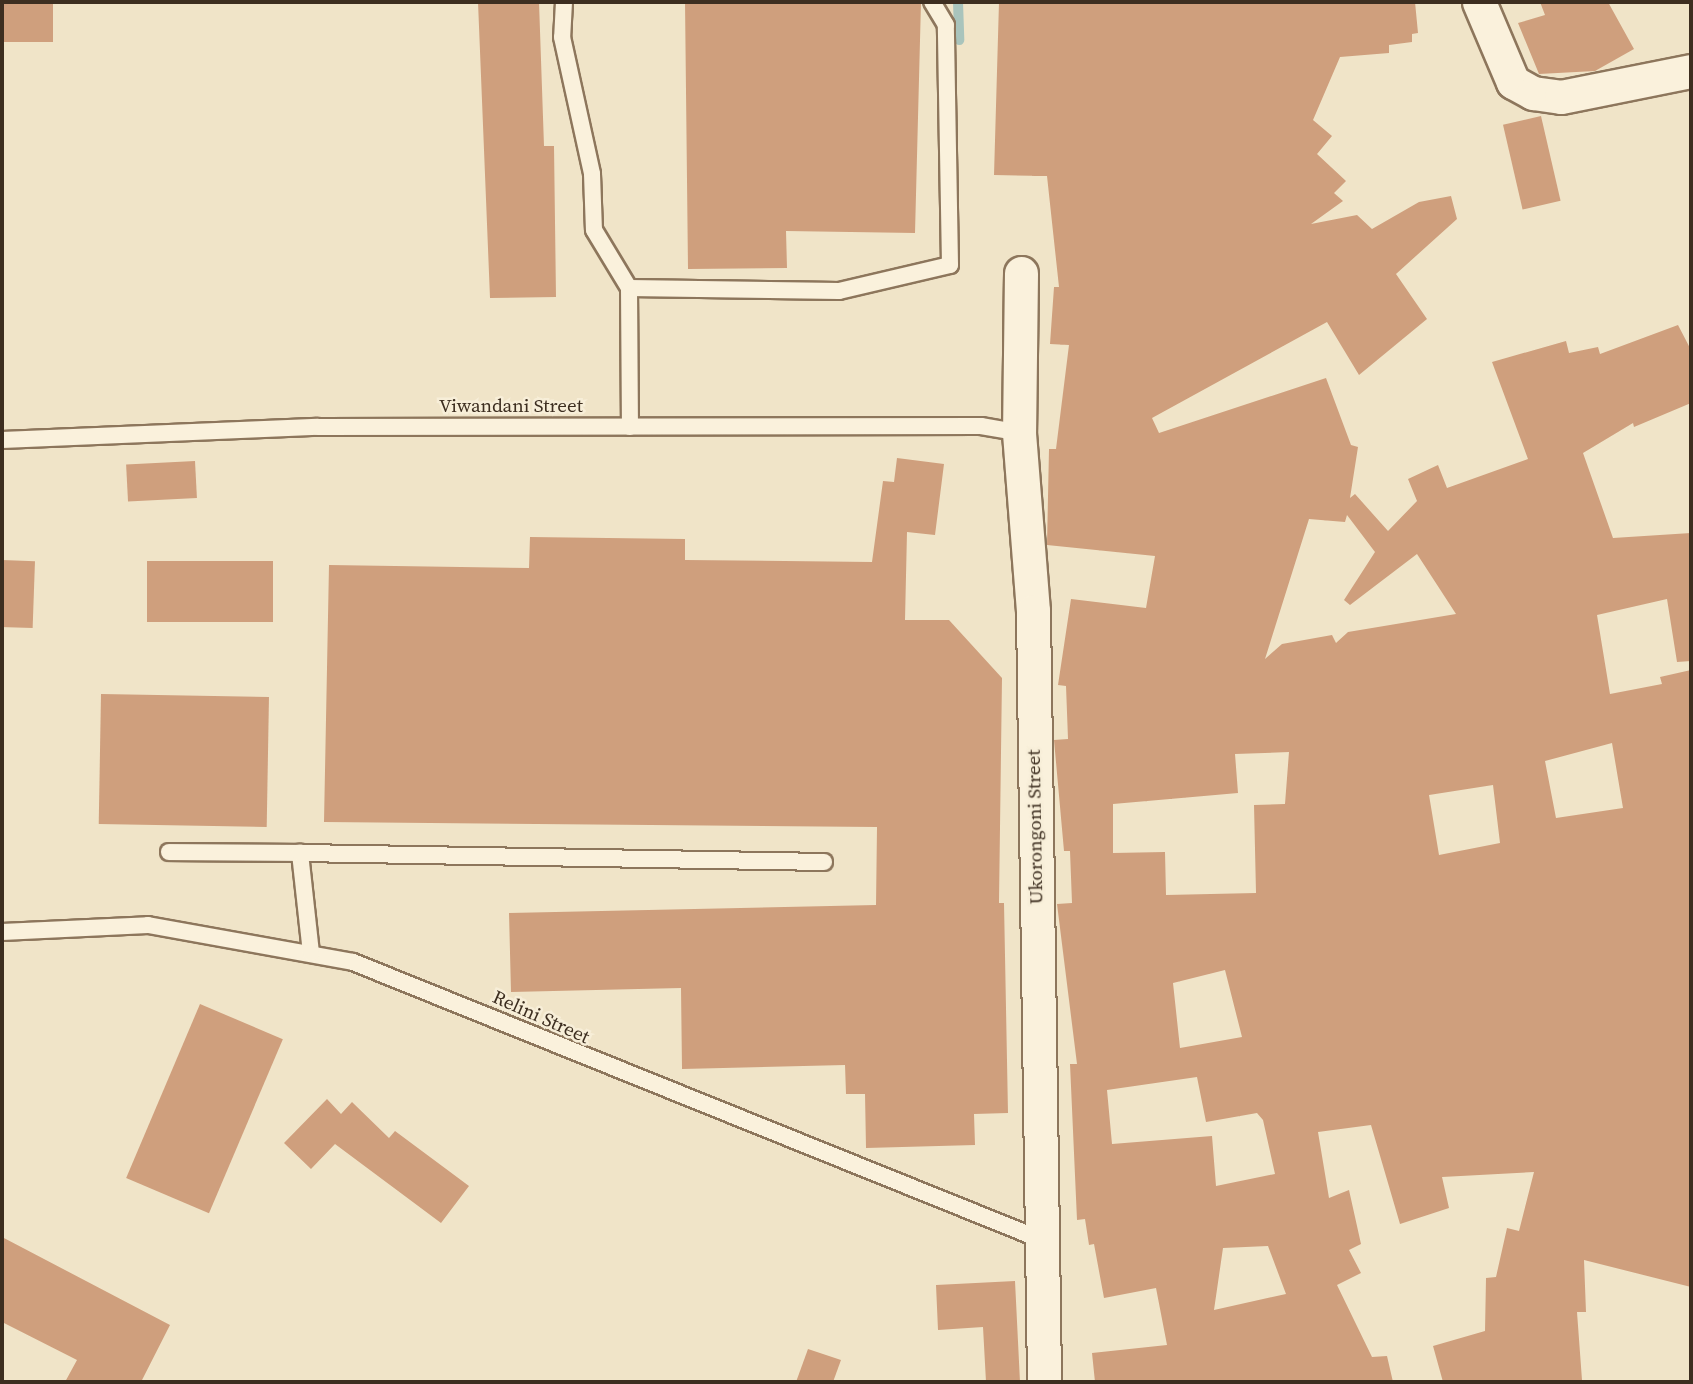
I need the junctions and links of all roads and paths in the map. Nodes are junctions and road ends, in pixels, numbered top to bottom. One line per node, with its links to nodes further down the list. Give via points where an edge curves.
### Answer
1 (564, 2): 6 (lane, via 562,37 592,174 594,230)
2 (932, 2): 6 (lane, via 946,25 950,265 839,291)
3 (1479, 2): 4 (street, via 1513,82 1533,93 1561,97)
4 (1691, 71)
5 (1021, 273): 8 (street, Ukorongoni Street)
6 (629, 288): 7 (lane)
7 (630, 426): 8 (lane, Viwandani Street, via 981,426); 9 (lane, Viwandani Street, via 318,427)
8 (1020, 433): 15 (street, Ukorongoni Street, via 1033,611)
9 (2, 440)
10 (169, 852): 11 (lane)
11 (300, 853): 12 (lane); 14 (lane)
12 (824, 862)
13 (2, 932): 14 (lane, Relini Street, via 148,925)
14 (311, 953): 15 (lane, Relini Street, via 365,967)
15 (1042, 1240): 16 (street, Ukorongoni Street)
16 (1044, 1382)

